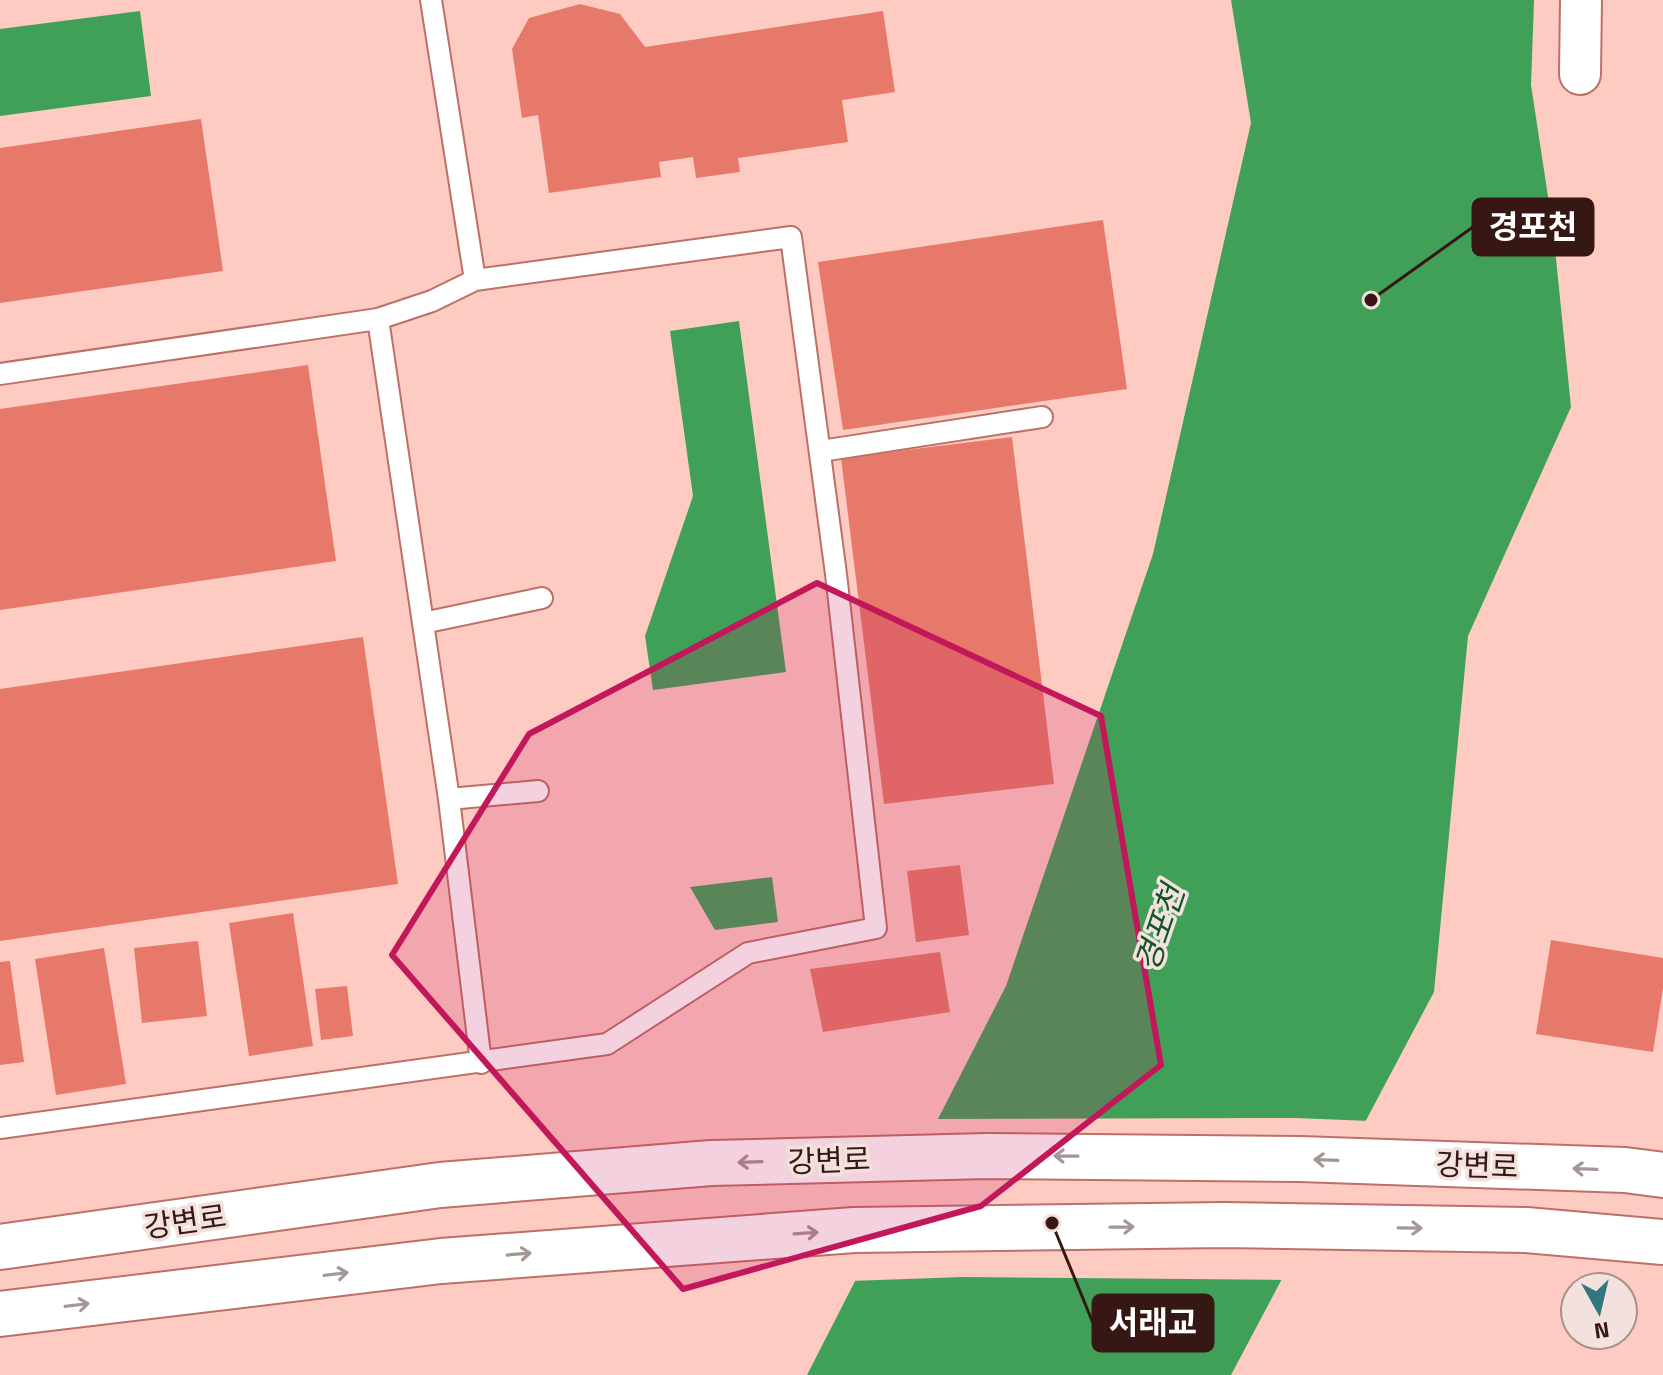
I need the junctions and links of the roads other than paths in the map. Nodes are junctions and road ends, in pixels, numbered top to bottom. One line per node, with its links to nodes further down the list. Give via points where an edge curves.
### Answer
1 (431, 0): 4 (lane)
2 (1581, 0): 3 (street)
3 (1580, 74)
4 (475, 280): 5 (lane); 8 (lane, via 791,237)
5 (378, 319): 6 (lane); 10 (lane)
6 (0, 374)
7 (1042, 417): 8 (lane)
8 (821, 451): 13 (lane, via 876,928 748,953 607,1044)
9 (542, 598): 10 (lane)
10 (423, 623): 12 (lane)
11 (538, 791): 12 (lane)
12 (449, 799): 13 (lane)
13 (481, 1063): 14 (lane)
14 (0, 1128)
15 (1663, 1175): 17 (street, 강변로, one-way to 17, via 1315,1159 987,1156 711,1163 440,1185)
16 (1663, 1242): 18 (street, one-way to 16, via 441,1261 854,1230 1272,1226 1526,1230)
17 (0, 1247)
18 (0, 1314)

